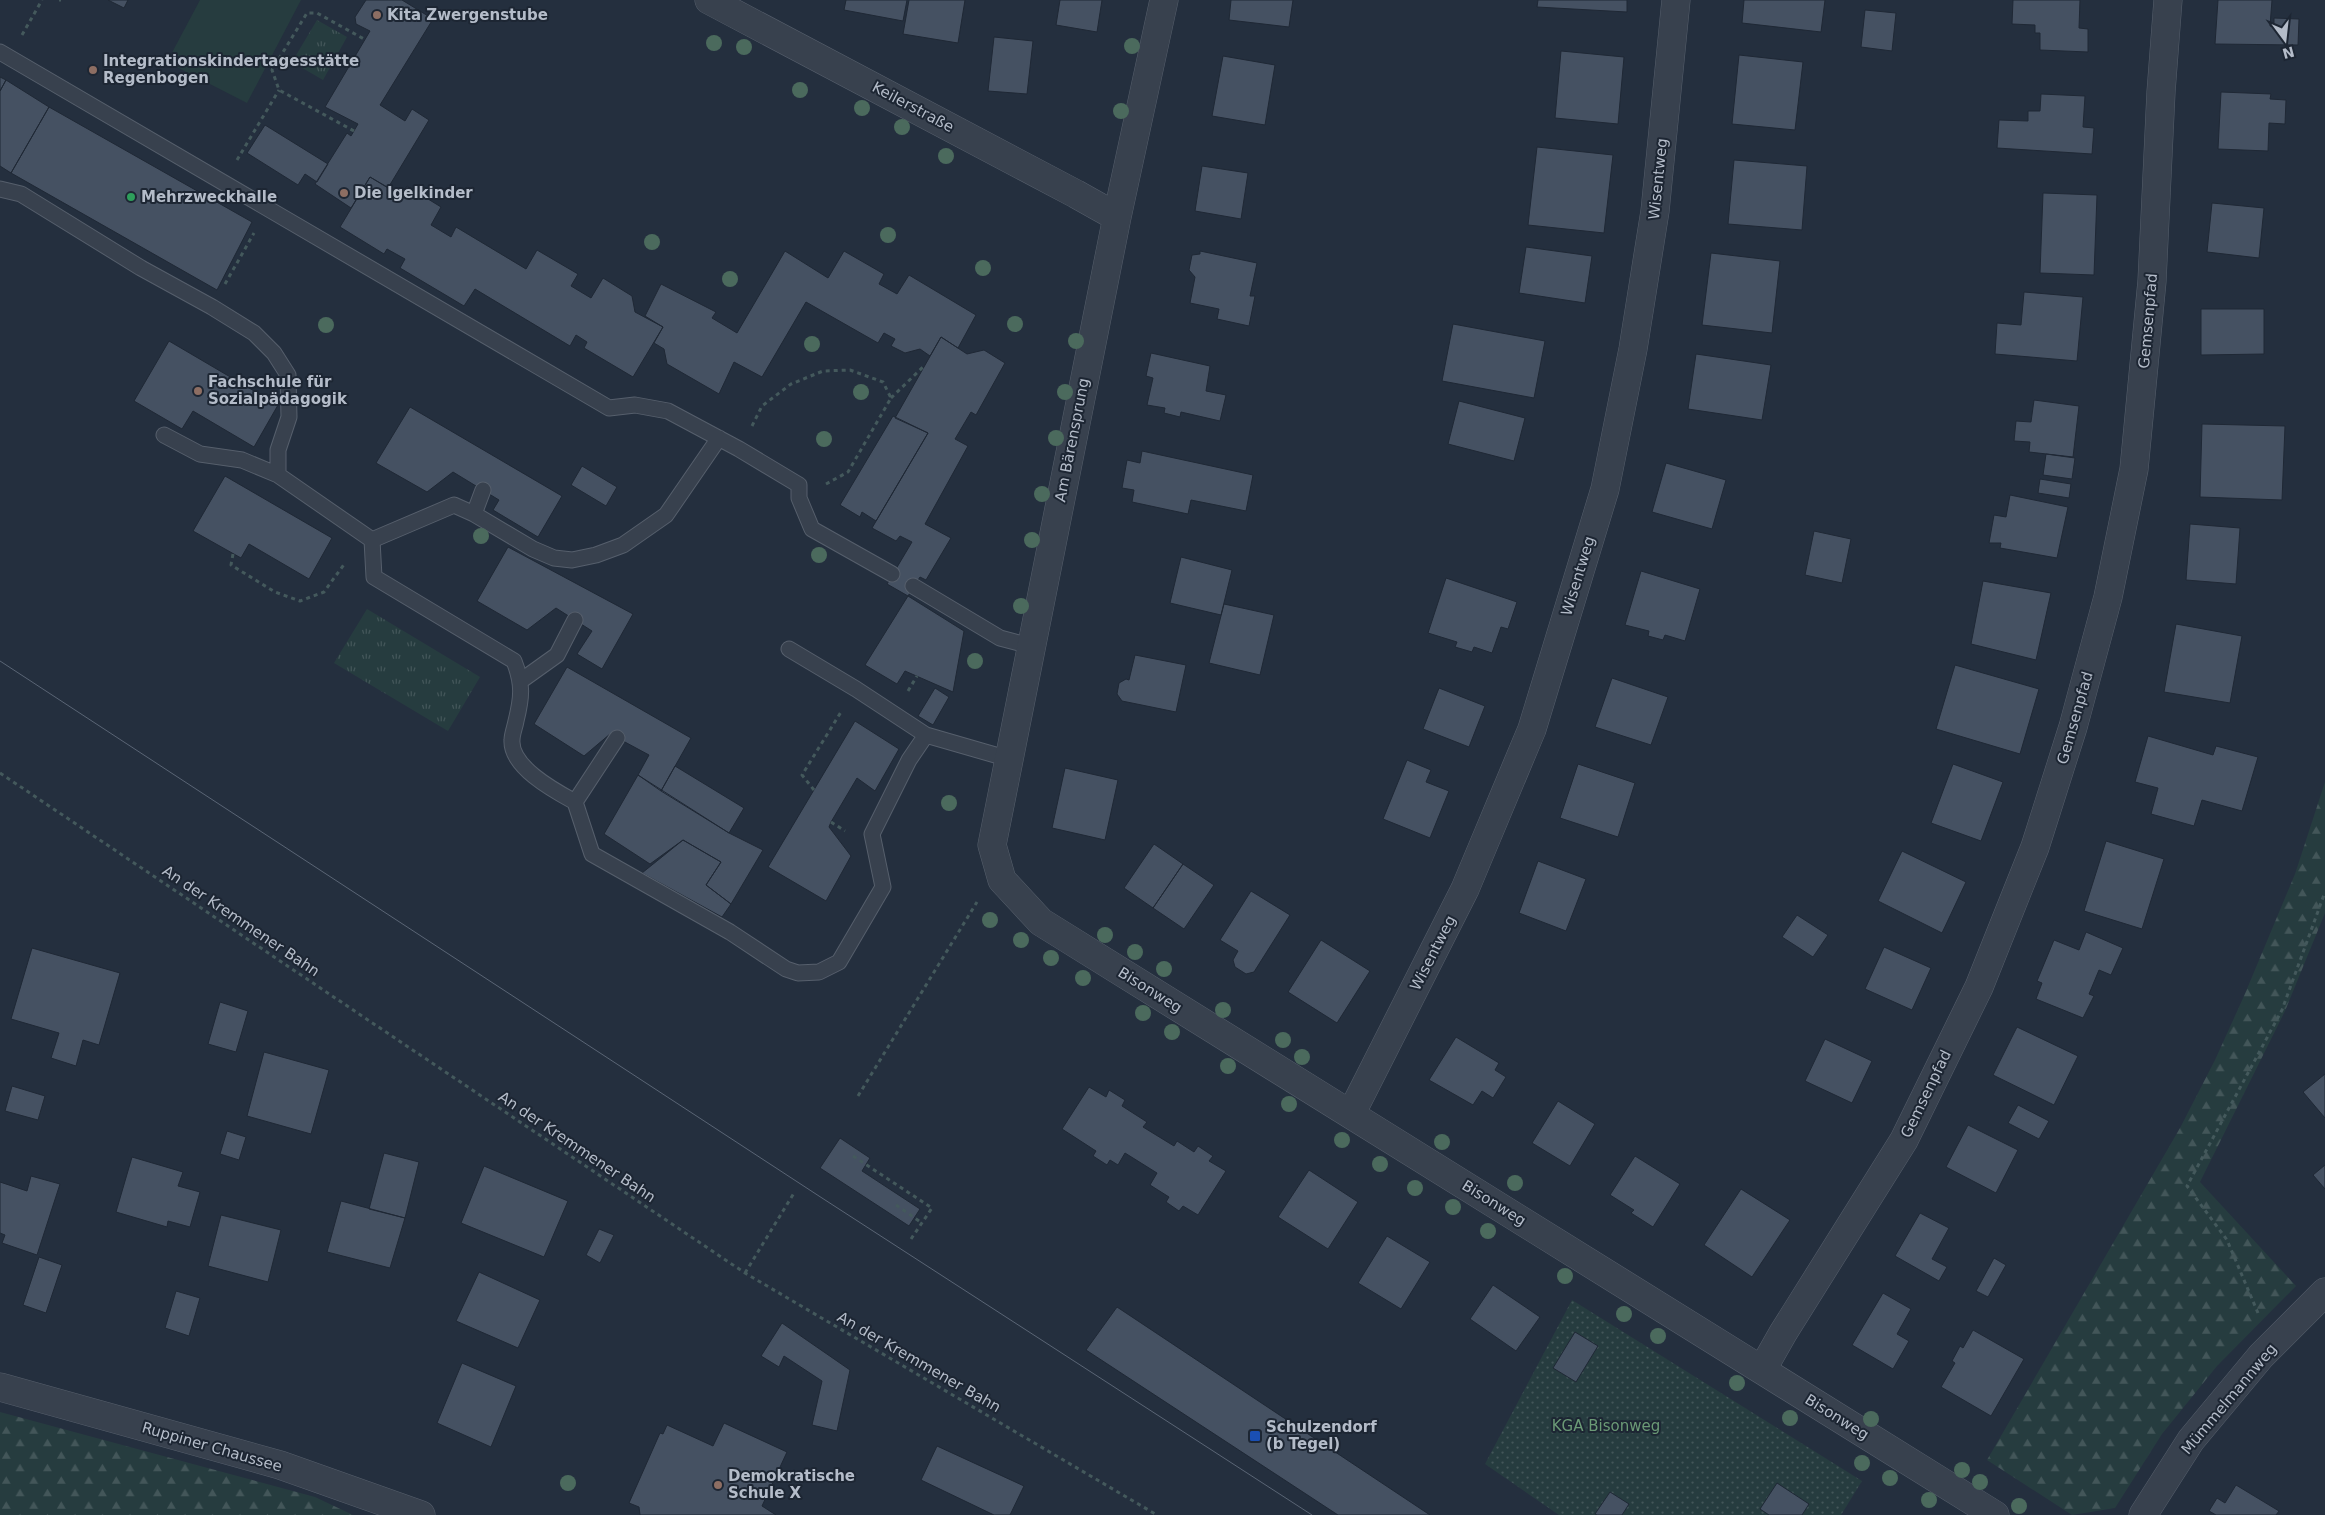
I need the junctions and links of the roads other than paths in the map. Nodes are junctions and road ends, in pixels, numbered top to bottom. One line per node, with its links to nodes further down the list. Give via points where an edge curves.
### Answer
1 (709, 0): 7 (street, Keilerstraße)
2 (1164, 0): 7 (street, Am Bärensprung)
3 (1676, 0): 25 (street, Wisentweg, via 1655,211 1633,349 1605,489 1532,729 1465,889)
4 (2168, 0): 27 (street, Gemsenpfad, via 2152,280 2134,469 2108,598 2073,727 2035,847 1979,987 1904,1140)
5 (5, 54): 9 (lane, via 608,408 636,405 668,411)
6 (0, 189): 10 (lane, via 21,194 141,268 212,307 254,333 274,353 288,375 289,417 278,450)
7 (1117, 217): 17 (street, Am Bärensprung)
8 (164, 435): 10 (lane, via 200,454 242,460)
9 (719, 438): 12 (lane, via 666,515 623,545 596,555 572,560 554,558); 14 (lane, via 799,485 799,498 812,528)
10 (278, 475): 13 (lane)
11 (483, 490): 12 (lane)
12 (474, 514): 13 (lane, via 454,505)
13 (372, 540): 19 (lane, via 374,577 514,660)
14 (892, 574)
15 (913, 586): 17 (lane, via 1000,638)
16 (575, 620): 19 (lane, via 557,655)
17 (1030, 646): 22 (street, Am Bärensprung)
18 (789, 649): 20 (lane, via 856,688)
19 (522, 680): 23 (lane, via 511,741 518,761 550,789)
20 (926, 735): 22 (lane); 23 (lane, via 909,760 872,834 883,887 839,962 819,972 798,973 786,969 730,932 592,854)
21 (617, 738): 23 (lane)
22 (1009, 759): 24 (street, Am Bärensprung, via 992,845)
23 (576, 802)
24 (1002, 880): 25 (street, Bisonweg, via 1041,922)
25 (1351, 1114): 27 (street, Bisonweg)
26 (2325, 1292): 31 (street, Mümmelmannweg, via 2261,1356 2191,1440)
27 (1762, 1370): 30 (street, Bisonweg)
28 (0, 1387): 29 (street, Ruppiner Chaussee, via 280,1465)
29 (421, 1515)
30 (1995, 1515)
31 (2143, 1515)

